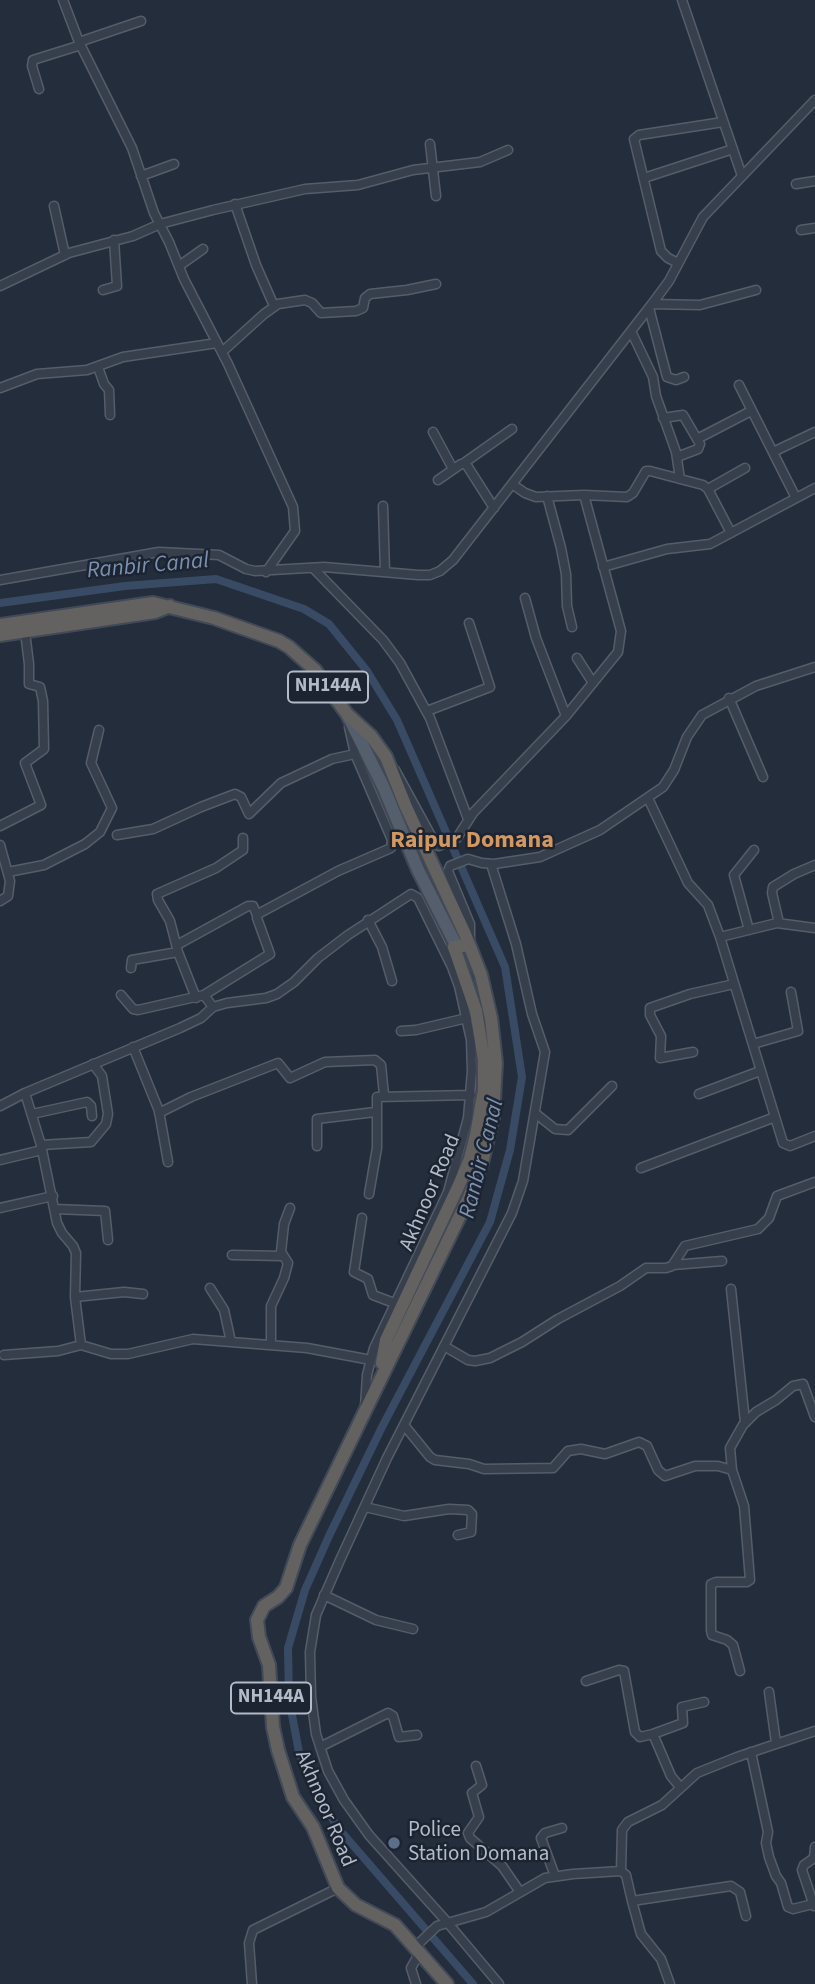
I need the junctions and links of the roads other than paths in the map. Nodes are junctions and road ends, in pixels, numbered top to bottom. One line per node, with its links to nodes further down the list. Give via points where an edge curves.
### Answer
1 (63, 0): 4 (street)
2 (682, 0): 7 (street)
3 (141, 21): 4 (street)
4 (80, 44): 5 (street, via 33,60); 13 (street)
5 (39, 89)
6 (815, 100): 14 (street)
7 (723, 122): 9 (street); 15 (street, via 636,137)
8 (430, 144): 12 (street)
9 (733, 149): 14 (street); 15 (street)
10 (508, 150): 12 (street, via 480,162)
11 (174, 164): 13 (street)
12 (434, 167): 18 (street); 19 (street, via 358,186 305,189)
13 (141, 176): 21 (street)
14 (742, 176): 27 (street, via 703,217)
15 (644, 178): 27 (street, via 661,251)
16 (815, 181): 17 (street)
17 (796, 184)
18 (436, 196)
19 (235, 204): 21 (street); 33 (street)
20 (54, 206): 26 (street)
21 (160, 224): 24 (street); 28 (street)
22 (815, 228): 23 (street)
23 (801, 230)
24 (114, 240): 26 (street); 31 (street, via 117,286)
25 (203, 249): 28 (street)
26 (65, 255): 30 (street)
27 (678, 263): 34 (street)
28 (179, 266): 36 (street)
29 (436, 284): 33 (street, via 370,294 356,311 321,313 305,300)
30 (0, 286)
31 (103, 290)
32 (756, 290): 34 (street, via 700,305)
33 (274, 306): 37 (street)
34 (650, 306): 35 (street); 39 (street, via 667,377)
35 (631, 331): 44 (street, via 653,377); 56 (street)
36 (217, 343): 37 (street); 38 (street, via 123,357)
37 (222, 352): 67 (street, via 295,516 292,538)
38 (98, 366): 41 (street, via 37,374); 43 (street, via 109,390)
39 (684, 377)
40 (739, 385): 42 (street)
41 (0, 388)
42 (751, 411): 48 (street); 49 (street)
43 (110, 415)
44 (663, 418): 48 (street, via 683,415); 50 (street)
45 (512, 429): 51 (street)
46 (433, 432): 53 (street)
47 (815, 432): 49 (street)
48 (697, 439): 50 (street, via 698,449)
49 (773, 452): 61 (street)
50 (677, 457): 54 (street)
51 (464, 463): 53 (street); 63 (street)
52 (745, 468): 58 (street)
53 (453, 469): 55 (street)
54 (680, 479): 58 (street); 59 (street, via 648,471 629,496)
55 (439, 480)
56 (512, 484): 60 (street, via 531,496); 63 (street)
57 (815, 488): 61 (street)
58 (708, 489): 64 (street)
59 (584, 495): 60 (street); 66 (street)
60 (547, 496): 74 (street, via 566,574)
61 (796, 498): 64 (street)
62 (383, 506): 68 (street)
63 (494, 508): 68 (street, via 440,571 430,575)
64 (731, 533): 66 (street, via 709,544 667,549)
65 (313, 568): 67 (street); 68 (street); 81 (street, via 383,640)
66 (603, 568): 79 (street, via 621,637 618,652)
67 (266, 572): 69 (street, via 246,569 219,555 159,552)
68 (385, 572)
69 (0, 580)
70 (525, 598): 83 (street)
71 (170, 606): 73 (highway, Akhnoor Road / NH144A, via 112,607); 75 (highway); 82 (highway, Akhnoor Road / NH144A, via 279,641 315,670)
72 (469, 623): 81 (street, via 490,685)
73 (0, 625)
74 (572, 627)
75 (24, 632): 76 (highway); 90 (street, via 29,684 41,688 44,701 44,749 25,763 41,805)
76 (0, 635)
77 (577, 658): 79 (street)
78 (815, 667): 80 (street)
79 (593, 683): 83 (street)
80 (729, 698): 87 (street); 88 (street, via 702,715 669,779)
81 (427, 712): 89 (street)
82 (347, 714): 85 (street); 86 (highway, Akhnoor Road / NH144A, via 378,745); 105 (main road, via 418,870)
83 (566, 716): 89 (street)
84 (99, 730): 97 (street, via 92,763 112,808 100,832 44,865)
85 (355, 754): 91 (street, via 332,759 285,781 249,814 235,794 153,829); 99 (street, via 391,848)
86 (389, 764): 89 (street, via 401,777 434,843 439,846 457,838); 105 (highway, Akhnoor Road / NH144A)
87 (763, 777)
88 (648, 798): 95 (street, via 600,830 548,855); 104 (street, via 688,883 708,905)
89 (468, 818)
90 (0, 826)
91 (117, 835)
92 (243, 838): 106 (street, via 244,849 234,856 157,894)
93 (0, 845): 97 (street)
94 (754, 850): 103 (street, via 734,875)
95 (491, 864): 105 (street, via 466,859 447,871 470,924); 130 (street, via 545,1052)
96 (815, 865): 101 (street, via 773,887)
97 (8, 872): 98 (street, via 9,893)
98 (0, 901)
99 (257, 915): 106 (street, via 253,906 248,906); 112 (street, via 270,954)
100 (368, 920): 108 (street, via 382,947); 113 (street, via 282,991); 114 (street, via 407,894 416,895 452,967)
101 (779, 923): 102 (street); 103 (street)
102 (815, 928)
103 (749, 930): 104 (street)
104 (720, 937): 109 (street)
105 (463, 946): 162 (highway, Akhnoor Road / NH144A, via 489,1003 496,1079 490,1132 469,1197)
106 (177, 949): 107 (street, via 132,960); 112 (street)
107 (131, 968)
108 (391, 981)
109 (734, 984): 116 (street); 118 (street, via 650,1007 661,1036 660,1058)
110 (791, 992): 116 (street, via 798,1031)
111 (121, 995): 112 (street, via 138,1010)
112 (200, 997): 113 (street)
113 (212, 1007): 117 (street, via 201,1018)
114 (467, 1018): 115 (street); 125 (street)
115 (401, 1031)
116 (752, 1044): 120 (street)
117 (133, 1047): 119 (street); 128 (street)
118 (693, 1052)
119 (93, 1064): 122 (street); 135 (street, via 102,1076 106,1124 91,1142)
120 (761, 1070): 123 (street); 132 (street)
121 (612, 1086): 130 (street, via 568,1130 555,1129)
122 (25, 1093): 126 (street); 129 (street)
123 (699, 1094)
124 (384, 1095): 125 (street); 127 (street, via 377,1097); 128 (street, via 378,1061 324,1062 290,1078 278,1063)
125 (471, 1095): 155 (street, via 448,1192)
126 (1, 1103)
127 (376, 1112): 134 (street, via 317,1119); 140 (street, via 377,1148)
128 (159, 1113): 137 (street)
129 (32, 1114): 131 (street, via 87,1102); 135 (street)
130 (535, 1114): 159 (street, via 512,1213)
131 (92, 1116)
132 (775, 1117): 133 (street, via 784,1145); 138 (street)
133 (815, 1136)
134 (317, 1146)
135 (42, 1147): 136 (street); 141 (street)
136 (0, 1160)
137 (168, 1162)
138 (641, 1168)
139 (815, 1182): 150 (street, via 777,1196 769,1218 758,1229 687,1245)
140 (369, 1194)
141 (53, 1196): 142 (street); 144 (street)
142 (0, 1208)
143 (290, 1208): 148 (street)
144 (55, 1209): 146 (street, via 105,1212); 154 (street, via 60,1230 75,1250)
145 (362, 1218): 155 (street, via 355,1273 368,1279 373,1295)
146 (108, 1240)
147 (232, 1255): 148 (street)
148 (282, 1256): 157 (street, via 288,1263 271,1306)
149 (722, 1261): 150 (street)
150 (674, 1265): 159 (street, via 646,1268 490,1358 468,1360)
151 (210, 1288): 156 (street, via 224,1310)
152 (731, 1289): 164 (street)
153 (143, 1294): 154 (street)
154 (75, 1297): 158 (street)
155 (394, 1303): 161 (street)
156 (231, 1342): 157 (street); 158 (street, via 187,1339 116,1354)
157 (271, 1345): 161 (street)
158 (81, 1346): 160 (street)
159 (444, 1346): 165 (street)
160 (4, 1355)
161 (371, 1360): 162 (street)
162 (365, 1408): 187 (highway, Akhnoor Road / NH144A, via 300,1545 286,1588 264,1606 257,1620 269,1665 278,1750 293,1797 316,1834)
163 (815, 1417): 164 (street, via 800,1384)
164 (746, 1422): 166 (street, via 730,1448)
165 (404, 1425): 166 (street, via 435,1460 484,1469 553,1468 568,1451 605,1454 639,1442 647,1446 665,1476 695,1466); 167 (street)
166 (732, 1470): 171 (street, via 744,1506 750,1580 711,1584 711,1630 733,1645)
167 (365, 1507): 168 (street, via 404,1516 467,1510 472,1514 471,1532); 169 (street)
168 (458, 1535)
169 (324, 1595): 170 (street, via 376,1620); 179 (street, via 310,1652 311,1697)
170 (413, 1629)
171 (740, 1671)
172 (586, 1681): 176 (street, via 624,1671 635,1732 640,1737)
173 (769, 1692): 178 (street)
174 (704, 1702): 176 (street, via 682,1707 683,1723)
175 (815, 1731): 178 (street)
176 (653, 1734): 182 (street)
177 (417, 1735): 179 (street, via 399,1737 388,1713)
178 (776, 1743): 180 (street)
179 (320, 1747): 192 (street, via 338,1790 369,1835)
180 (751, 1752): 182 (street, via 697,1773); 190 (street, via 767,1846 788,1907)
181 (476, 1766): 188 (street, via 482,1785 472,1793 479,1817 468,1830 469,1836 502,1866)
182 (680, 1787): 185 (street, via 662,1805 624,1825)
183 (562, 1828): 186 (street, via 541,1838)
184 (815, 1847): 190 (street, via 814,1858 802,1870)
185 (621, 1871): 186 (street); 189 (street)
186 (555, 1876): 188 (street)
187 (338, 1888): 193 (highway, Akhnoor Road / NH144A); 194 (street, via 253,1930 249,1939)
188 (520, 1892): 192 (street, via 486,1912)
189 (632, 1901): 191 (street, via 731,1886 740,1892); 198 (street, via 641,1934 661,1959)
190 (814, 1906)
191 (746, 1916)
192 (447, 1922): 193 (street, via 437,1926); 197 (street)
193 (420, 1946): 195 (street, via 411,1968); 196 (highway, Akhnoor Road / NH144A)
194 (252, 1984)
195 (416, 1984)
196 (447, 1984)
197 (499, 1984)
198 (670, 1984)

